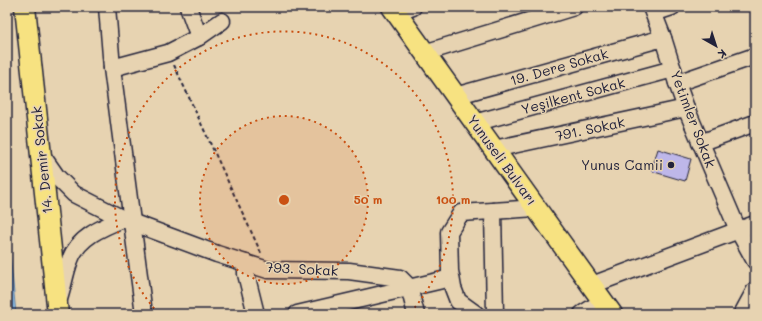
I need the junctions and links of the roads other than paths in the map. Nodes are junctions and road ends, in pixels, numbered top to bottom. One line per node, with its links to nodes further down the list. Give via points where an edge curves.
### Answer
1 (25, 7): 21 (main road, 14. Demir Sokak)
2 (107, 7): 13 (street)
3 (188, 7): 9 (street)
4 (574, 7): 11 (street)
5 (672, 7): 7 (street)
6 (400, 9): 11 (main road, Yunuseli Bulvarı)
7 (652, 10): 10 (street, Yetimler Sokak)
8 (222, 21): 9 (street)
9 (199, 37): 13 (street, via 168,53)
10 (663, 38): 14 (street, Yetimler Sokak); 15 (street, 19. Dere Sokak)
11 (424, 53): 15 (main road, Yunuseli Bulvarı)
12 (755, 56): 14 (street, Yeşilkent Sokak)
13 (112, 68): 24 (street)
14 (675, 76): 16 (street, Yetimler Sokak); 17 (street, Yeşilkent Sokak)
15 (455, 96): 17 (main road, Yunuseli Bulvarı)
16 (686, 108): 19 (street, Yetimler Sokak); 20 (street, 791. Sokak)
17 (474, 123): 20 (main road, Yunuseli Bulvarı)
18 (755, 123): 19 (street)
19 (700, 143): 26 (street, Yetimler Sokak)
20 (494, 149): 22 (main road, Yunuseli Bulvarı)
21 (41, 154): 24 (street, 793. Sokak, via 57,177 74,194); 33 (main road, 14. Demir Sokak)
22 (536, 208): 23 (street); 32 (main road, Yunuseli Bulvarı)
23 (493, 211): 29 (street, via 461,213 449,232); 39 (street)
24 (128, 221): 28 (street, 793. Sokak); 33 (street, via 92,234 79,245 70,258); 34 (street)
25 (755, 224): 26 (street)
26 (738, 230): 27 (street, Yetimler Sokak); 32 (street)
27 (755, 261)
28 (246, 263): 30 (street, 793. Sokak, via 268,270 356,272 400,278); 35 (street, via 246,274)
29 (451, 278): 30 (street); 38 (street, via 458,301)
30 (409, 287): 36 (street); 37 (street)
31 (755, 290): 41 (street)
32 (602, 300): 40 (street)
33 (57, 310)
34 (144, 314)
35 (256, 314)
36 (297, 314)
37 (416, 314)
38 (476, 314)
39 (495, 314)
40 (582, 314)
41 (742, 314)

